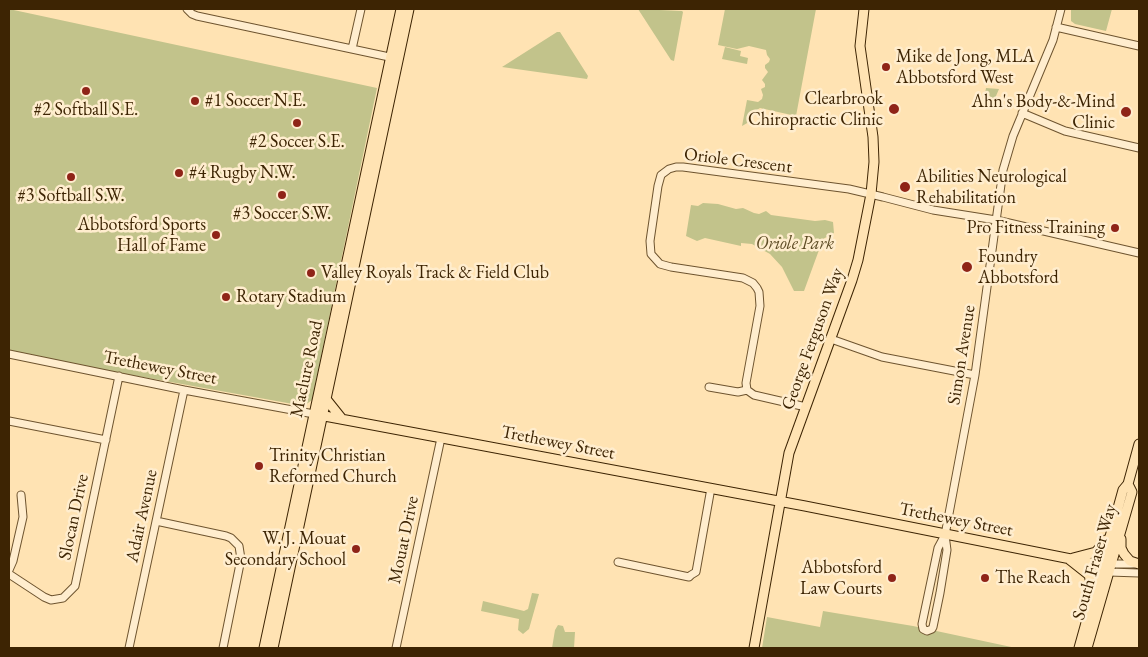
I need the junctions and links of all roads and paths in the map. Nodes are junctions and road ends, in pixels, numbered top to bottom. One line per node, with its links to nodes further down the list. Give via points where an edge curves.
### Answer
1 (187, 9): 9 (street, via 197,16)
2 (361, 9): 9 (street)
3 (401, 9): 10 (main road, Maclure Road)
4 (409, 9): 10 (main road, Maclure Road)
5 (864, 9): 13 (main road, George Ferguson Way, via 860,46 874,162)
6 (1061, 9): 7 (street, Simon Avenue)
7 (1056, 27): 8 (street); 11 (street, Simon Avenue)
8 (1139, 46)
9 (352, 49): 10 (street)
10 (395, 58): 23 (main road, Maclure Road); 25 (main road, Maclure Road)
11 (1022, 113): 12 (street, via 1065,131); 14 (street, Simon Avenue, via 1007,155)
12 (1139, 148)
13 (871, 194): 14 (street, via 933,210); 16 (main road, George Ferguson Way, via 858,260); 22 (street, Oriole Crescent, via 683,167 669,169 661,175 650,241 651,254 660,264 671,267 743,278 753,283 759,292 760,306)
14 (996, 220): 15 (street); 18 (street, Simon Avenue)
15 (1139, 253)
16 (831, 339): 18 (street, via 882,357); 24 (main road, George Ferguson Way)
17 (9, 354): 19 (street, Trethewey Street)
18 (975, 375): 36 (street, Simon Avenue)
19 (119, 376): 21 (street, Trethewey Street); 29 (street, Slocan Drive)
20 (709, 387): 22 (street, via 738,392)
21 (184, 390): 25 (street, Trethewey Street); 34 (street, Adair Avenue)
22 (747, 390): 24 (street, via 754,395)
23 (326, 399): 25 (main road, Maclure Road); 26 (main road)
24 (806, 407): 33 (main road, George Ferguson Way, via 789,453)
25 (318, 415): 26 (main road, Trethewey Street); 48 (main road, Maclure Road); 49 (main road, Maclure Road)
26 (342, 419): 28 (main road, Trethewey Street)
27 (9, 421): 29 (street)
28 (441, 438): 31 (main road, Trethewey Street); 50 (street, Mouat Drive)
29 (106, 440): 43 (street, Slocan Drive, via 75,586 63,598 51,600)
30 (1139, 444): 35 (main road, South Fraser Way, via 1128,484 1132,492)
31 (711, 488): 33 (main road, Trethewey Street); 38 (street, via 696,572 689,577)
32 (22, 495): 42 (street, via 22,517)
33 (780, 502): 36 (main road, Trethewey Street); 51 (main road, George Ferguson Way)
34 (156, 521): 46 (street, Adair Avenue); 47 (street, via 226,536 239,546 241,559)
35 (1116, 532): 37 (main road, via 1096,552); 39 (main road, via 1124,554); 40 (main road, South Fraser Way); 41 (main road, South Fraser Way)
36 (945, 535): 36 (street, via 938,548 922,624 927,631 934,626 947,550); 37 (main road, Trethewey Street)
37 (1068, 559): 40 (main road, Trethewey Street); 45 (main road, via 1088,575)
38 (618, 562)
39 (1139, 564): 41 (street)
40 (1102, 565): 41 (street); 45 (main road, South Fraser Way)
41 (1110, 567): 44 (street); 53 (main road, South Fraser Way)
42 (9, 570)
43 (9, 574)
44 (1139, 574)
45 (1093, 593): 52 (main road, South Fraser Way)
46 (129, 648)
47 (223, 648)
48 (264, 648)
49 (273, 648)
50 (396, 648)
51 (754, 648)
52 (1079, 648)
53 (1087, 648)

